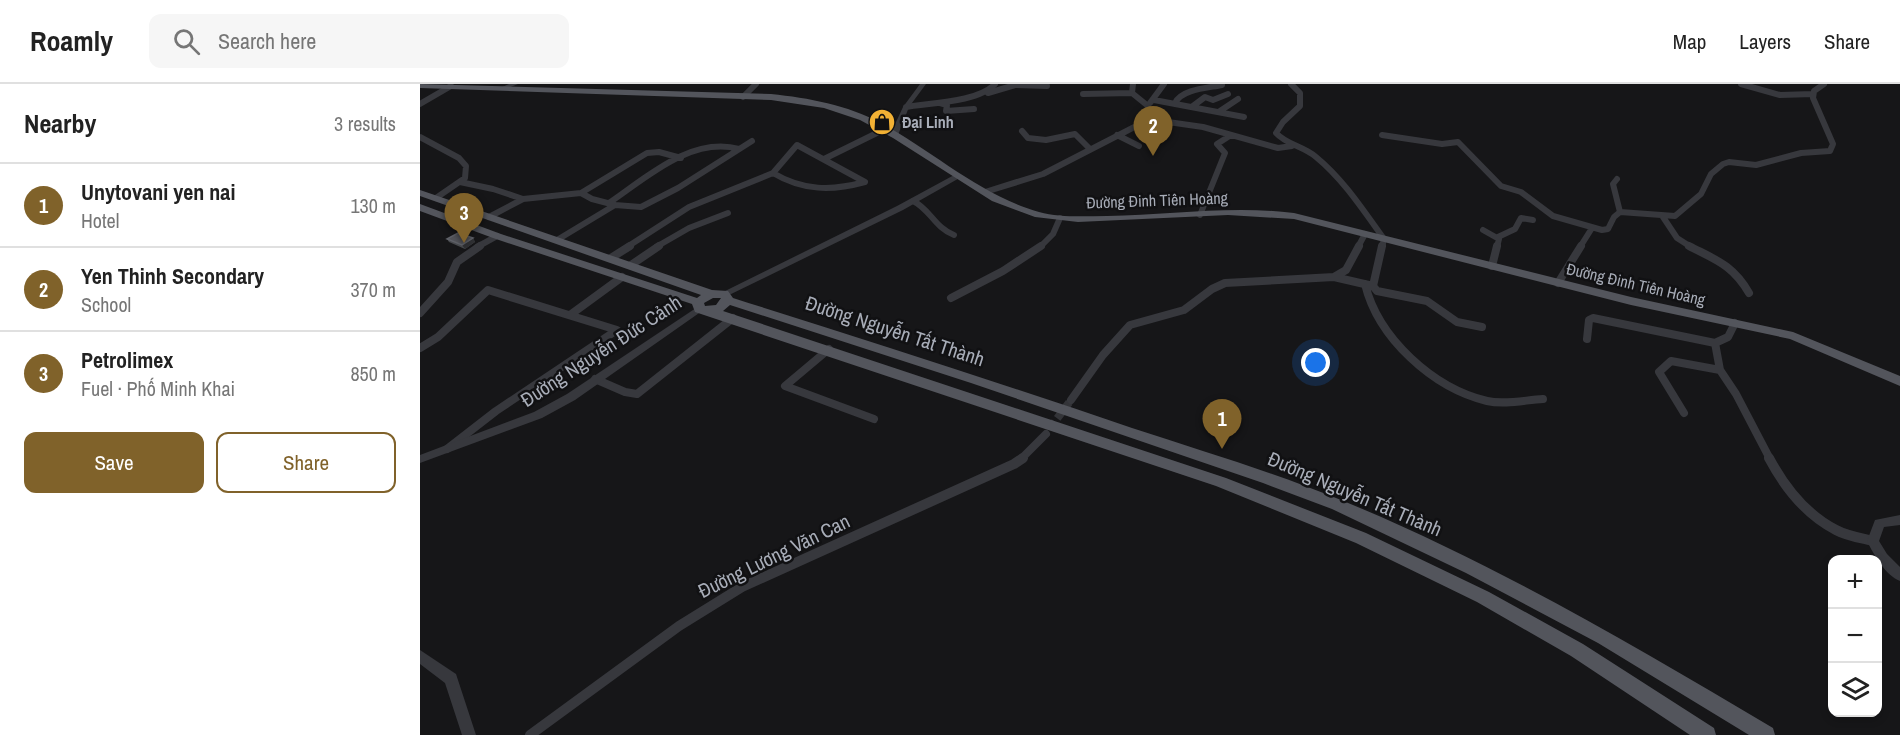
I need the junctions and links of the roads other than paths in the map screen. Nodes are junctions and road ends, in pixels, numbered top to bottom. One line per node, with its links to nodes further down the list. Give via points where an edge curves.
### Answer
1 (515, 84): 14 (street)
2 (756, 84): 20 (street)
3 (923, 84): 28 (street)
4 (994, 84): 19 (street)
5 (1133, 84): 16 (street)
6 (1164, 84): 22 (street)
7 (1291, 84): 42 (street, via 1300,93 1300,106 1278,126 1276,133)
8 (1741, 84): 18 (street, via 1780,95)
9 (1824, 84): 18 (street)
10 (420, 85): 12 (main road, Đường Đinh Tiên Hoàng)
11 (1222, 85): 23 (street, via 1184,94)
12 (451, 86): 14 (main road, Đường Đinh Tiên Hoàng); 24 (street)
13 (1047, 86): 19 (street, via 1015,85)
14 (503, 88): 20 (main road, Đường Đinh Tiên Hoàng)
15 (1083, 93): 16 (street)
16 (1132, 93): 26 (street)
17 (1228, 94): 27 (street, via 1205,98)
18 (1813, 94): 62 (street, via 1833,144 1830,151 1801,153 1756,165 1723,164 1711,174 1701,194 1679,214)
19 (981, 95): 25 (street)
20 (743, 97): 33 (main road, Đường Đinh Tiên Hoàng, via 818,103)
21 (1238, 99): 30 (street)
22 (1154, 100): 23 (street); 26 (street)
23 (1175, 103): 27 (street)
24 (420, 104)
25 (930, 104): 28 (street); 29 (street, via 946,104 946,111)
26 (1146, 104): 32 (street)
27 (1193, 106): 30 (street)
28 (906, 107): 35 (street)
29 (974, 109)
30 (1220, 111): 31 (street)
31 (1244, 117)
32 (1147, 119): 36 (street); 37 (street)
33 (885, 129): 35 (main road, Đường Đinh Tiên Hoàng); 45 (street)
34 (1022, 131): 44 (street, via 1036,140 1075,134)
35 (894, 135): 48 (main road, Đường Đinh Tiên Hoàng)
36 (1117, 135): 41 (street); 44 (street)
37 (1231, 135): 42 (street, via 1278,148); 61 (street, via 1217,144 1225,153)
38 (1382, 135): 67 (street, via 1442,144 1458,142 1502,186 1521,192 1547,213)
39 (420, 137): 50 (street, via 459,158 466,166 465,178)
40 (752, 141): 43 (street)
41 (1139, 146)
42 (1292, 146): 73 (street, via 1310,153 1332,173)
43 (739, 149): 46 (street, via 712,145); 57 (street, via 647,205)
44 (1090, 149): 51 (street, via 1043,174)
45 (828, 157): 47 (street, via 797,145); 47 (street, via 865,182 838,189 790,183)
46 (681, 158): 53 (street, via 647,153); 57 (street)
47 (773, 173): 75 (street, via 689,207)
48 (959, 176): 51 (main road, Đường Đinh Tiên Hoàng); 56 (street)
49 (1617, 179): 59 (street, via 1613,184)
50 (460, 182): 54 (street); 55 (street)
51 (985, 192): 64 (main road, Đường Đinh Tiên Hoàng, via 1026,211)
52 (420, 193): 54 (main road)
53 (581, 193): 55 (street); 57 (street)
54 (436, 198): 58 (main road); 63 (main road)
55 (523, 199): 63 (street)
56 (913, 201): 70 (street, via 925,208 938,228); 84 (street)
57 (612, 204): 74 (street)
58 (420, 207): 71 (main road, Đường Nguyễn Tất Thành)
59 (1620, 212): 62 (street); 67 (street, via 1608,229)
60 (728, 213): 76 (street, via 684,228)
61 (1200, 215): 64 (main road, Đường Đinh Tiên Hoàng); 69 (main road, Đường Đinh Tiên Hoàng, via 1267,212)
62 (1663, 217): 82 (street, via 1680,240 1714,256 1735,272)
63 (489, 218): 66 (main road)
64 (1060, 218): 85 (street, via 1057,229 1045,243)
65 (1533, 220): 72 (street, via 1521,219 1515,228)
66 (514, 226): 71 (main road); 74 (main road)
67 (1592, 228): 80 (street)
68 (1483, 230): 72 (street)
69 (1365, 234): 73 (main road, Đường Đinh Tiên Hoàng); 79 (street, via 1346,270)
70 (954, 235)
71 (497, 236): 78 (main road, Đường Nguyễn Tất Thành); 87 (street, via 464,255 448,282)
72 (1498, 237): 77 (street)
73 (1384, 239): 77 (main road, Đường Đinh Tiên Hoàng); 81 (street)
74 (557, 240): 75 (main road)
75 (611, 258): 76 (main road)
76 (630, 265): 83 (main road)
77 (1492, 266): 80 (main road, Đường Đinh Tiên Hoàng)
78 (622, 276): 86 (main road, Đường Nguyễn Tất Thành); 88 (street)
79 (1334, 277): 81 (street); 102 (street, via 1225,283 1184,310 1136,321 1116,339)
80 (1558, 283): 90 (main road, Đường Đinh Tiên Hoàng)
81 (1369, 285): 91 (street, via 1377,291 1427,301 1457,322); 101 (street, via 1366,294 1379,322 1434,375 1495,402)
82 (1749, 293)
83 (711, 294): 84 (main road, Đường Nguyễn Tất Thành); 86 (main road)
84 (726, 297): 86 (main road, via 722,307); 98 (main road, Đường Nguyễn Tất Thành)
85 (951, 298)
86 (702, 308): 89 (main road, Đường Nguyễn Tất Thành); 97 (street, Đường Nguyễn Đức Cảnh)
87 (420, 313)
88 (570, 315): 94 (street, via 488,290); 106 (street, via 617,330 496,411)
89 (733, 318): 95 (main road, Đường Nguyễn Tất Thành); 97 (street, via 637,394)
90 (1735, 323): 93 (street, via 1728,337); 99 (main road, Đường Đinh Tiên Hoàng, via 1800,338)
91 (1482, 327)
92 (1587, 339): 93 (street, via 1589,320 1593,318)
93 (1715, 343): 96 (street)
94 (420, 348)
95 (829, 349): 100 (main road, Đường Nguyễn Tất Thành); 104 (street, via 785,386)
96 (1720, 370): 103 (street, via 1671,361 1659,372); 111 (street, via 1793,497 1837,531)
97 (595, 379): 106 (street, Đường Nguyễn Đức Cảnh, via 527,420)
98 (976, 380): 100 (main road); 108 (main road, Đường Nguyễn Tất Thành)
99 (1900, 381)
100 (964, 395): 109 (main road, Đường Nguyễn Tất Thành)
101 (1543, 399)
102 (1071, 400)
103 (1684, 413)
104 (874, 419)
105 (1046, 434): 115 (street, Đường Lương Văn Can, via 1014,464 742,587 705,608)
106 (447, 449): 107 (street, Đường Nguyễn Đức Cảnh)
107 (420, 459)
108 (1229, 466): 109 (main road); 117 (main road, Đường Nguyễn Tất Thành, via 1337,505 1472,568 1604,638)
109 (1221, 482): 116 (main road, Đường Nguyễn Tất Thành, via 1361,538 1483,597 1577,650)
110 (1900, 520): 111 (street, via 1879,523)
111 (1874, 541): 112 (street)
112 (1900, 576)
113 (420, 656): 114 (street, via 451,680)
114 (469, 735)
115 (530, 735)
116 (1707, 735)
117 (1766, 735)

